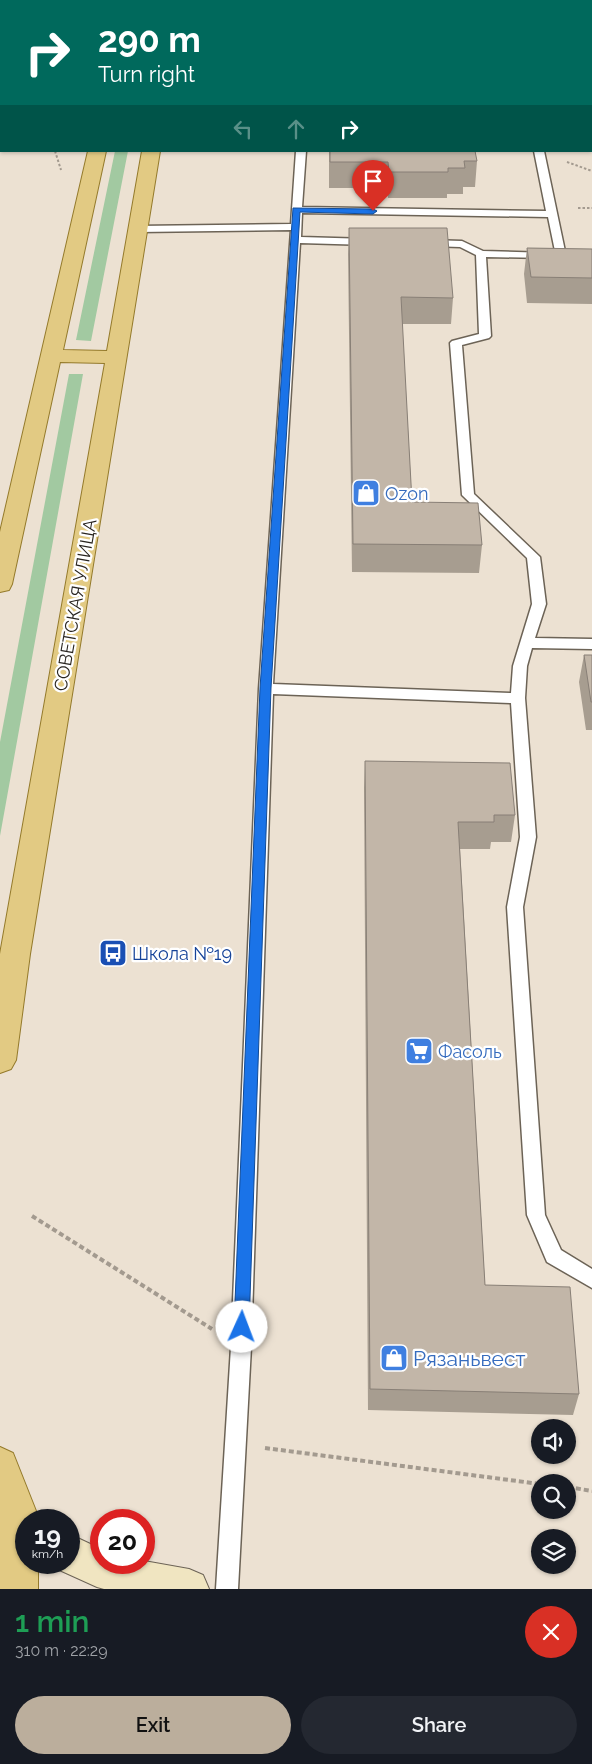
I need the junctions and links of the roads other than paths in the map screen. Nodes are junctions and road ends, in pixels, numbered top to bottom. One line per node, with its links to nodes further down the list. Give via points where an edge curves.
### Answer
1 (97, 152): 12 (main road)
2 (151, 152): 7 (main road, СОВЕТСКАЯ УЛИЦА)
3 (301, 152): 5 (lane)
4 (539, 152): 6 (lane)
5 (296, 210): 6 (lane); 8 (lane)
6 (552, 214): 11 (lane, via 565,256)
7 (138, 229): 8 (lane); 13 (main road, СОВЕТСКАЯ УЛИЦА)
8 (296, 234): 9 (lane); 17 (lane)
9 (384, 242)
10 (423, 243): 11 (lane, via 462,244)
11 (481, 254): 15 (lane, via 486,336 456,343 468,495 532,558 539,604)
12 (51, 356): 13 (main road); 14 (main road)
13 (117, 357): 19 (main road, СОВЕТСКАЯ УЛИЦА, via 16,944)
14 (0, 584)
15 (529, 643): 16 (lane); 18 (lane, via 520,666)
16 (592, 644)
17 (266, 688): 18 (lane); 28 (lane, via 241,1347)
18 (518, 698): 20 (lane, via 528,837 515,907 536,1215 554,1256)
19 (0, 1060)
20 (592, 1279): 21 (lane)
21 (592, 1291)
22 (0, 1466): 23 (main road)
23 (18, 1509)
24 (80, 1560): 27 (main road, via 144,1581)
25 (19, 1574): 26 (main road)
26 (18, 1589)
27 (189, 1589)
28 (227, 1589)

